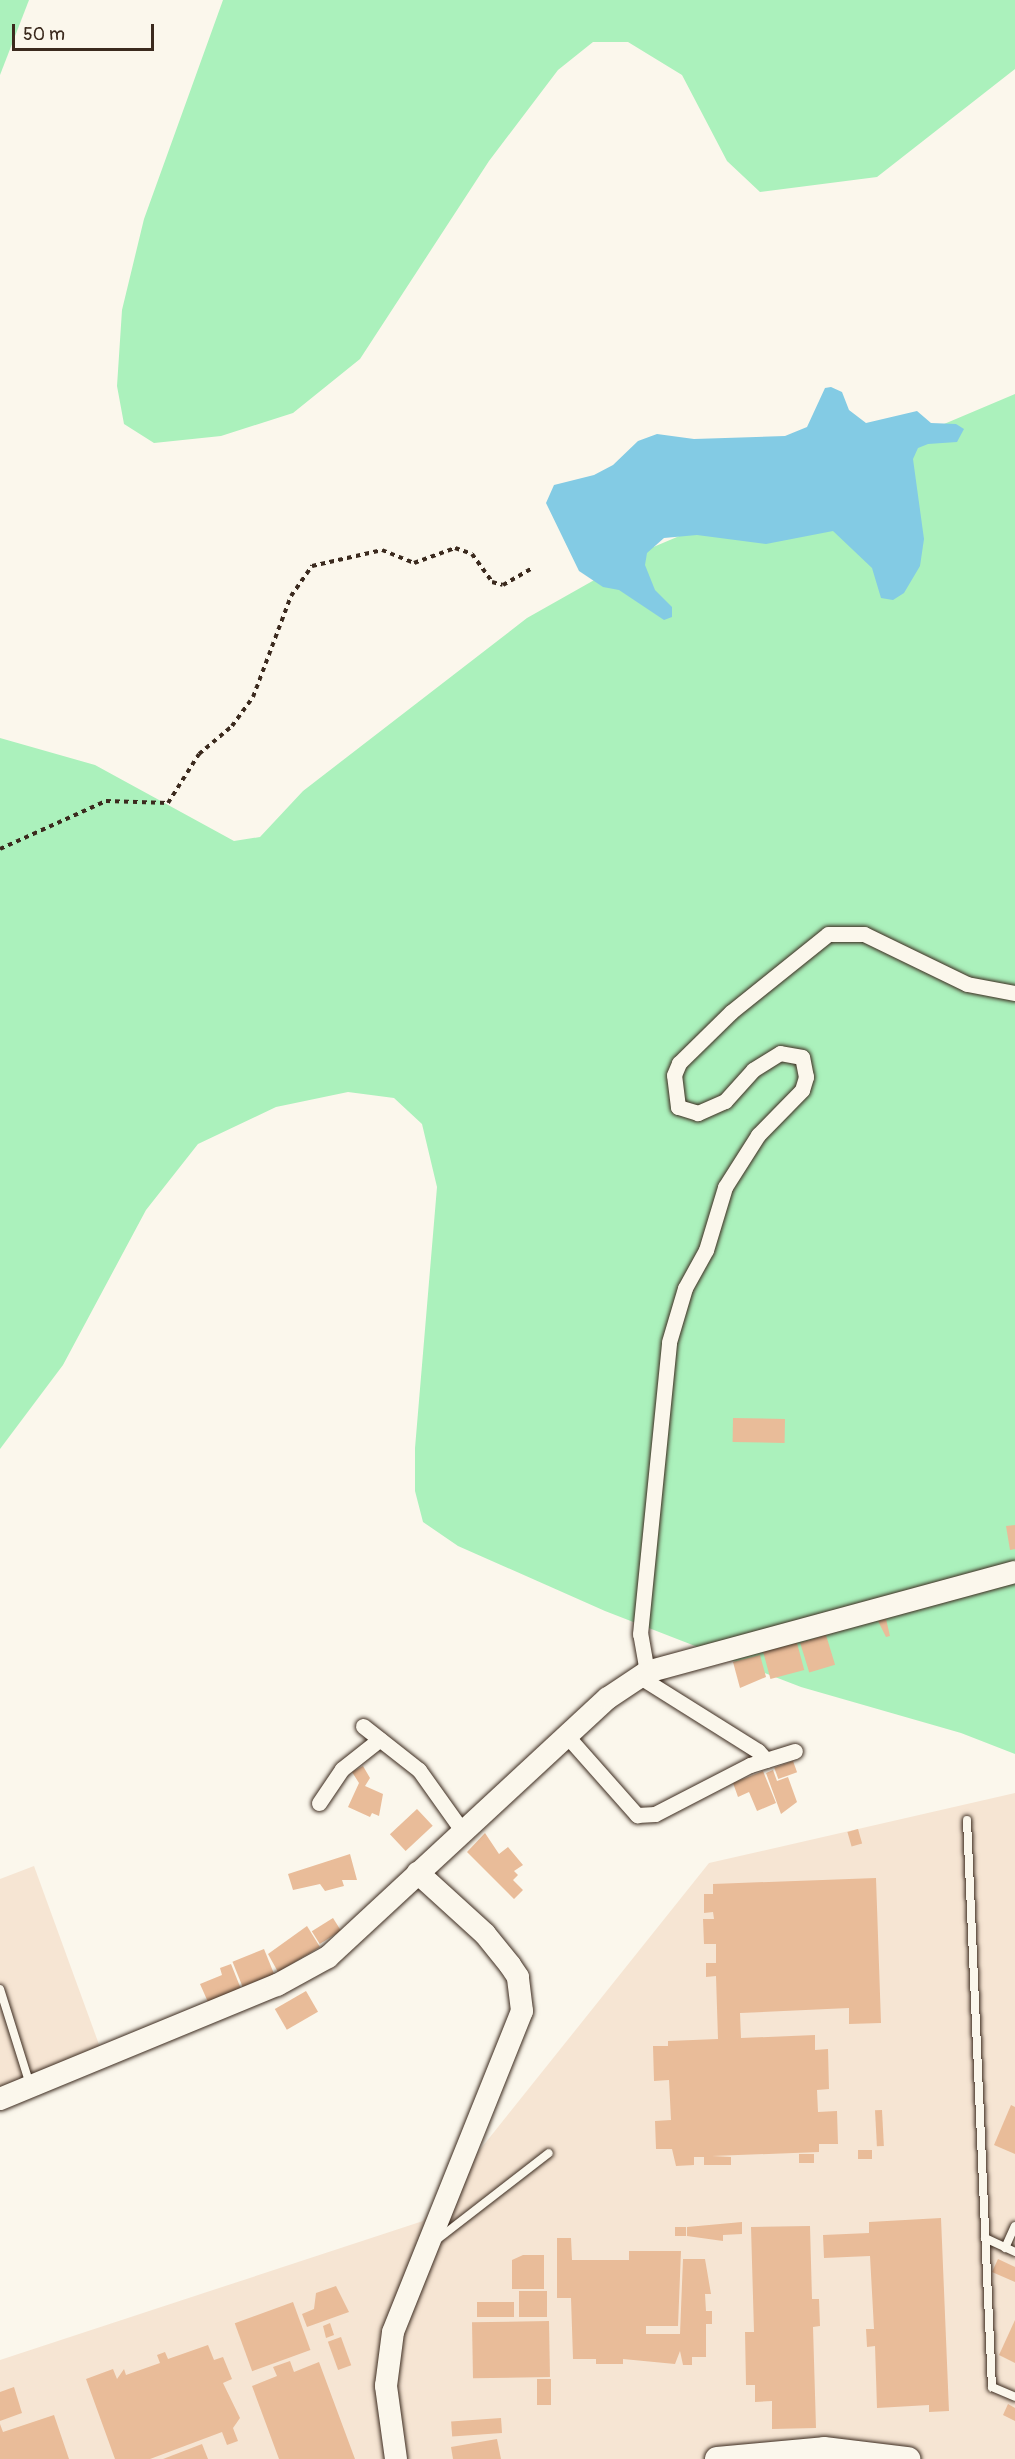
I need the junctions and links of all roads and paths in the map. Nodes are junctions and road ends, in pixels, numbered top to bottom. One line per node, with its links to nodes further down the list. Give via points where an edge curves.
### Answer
1 (532, 568): 2 (path, via 503,585 492,582 472,554 455,548 414,563 382,550 312,566 291,596 253,697 232,726 199,754 168,802 106,801)
2 (0, 849)
3 (1015, 993): 5 (street, via 967,984 864,934 828,934 731,1012 679,1064 675,1075 678,1107 698,1113 725,1101 753,1070 780,1053 802,1058 806,1077 802,1090 758,1135 725,1186 706,1250 685,1288 669,1342 640,1634)
4 (1015, 1572): 5 (street)
5 (644, 1674): 7 (street, via 608,1698); 10 (street)
6 (363, 1726): 8 (street)
7 (567, 1736): 10 (street, via 637,1815 655,1814); 13 (street)
8 (380, 1739): 11 (street, via 342,1769); 13 (street, via 419,1770)
9 (795, 1751): 10 (street)
10 (766, 1760)
11 (319, 1803)
12 (967, 1820): 20 (lane)
13 (463, 1832): 14 (street)
14 (418, 1873): 16 (street, via 360,1932 277,1985); 21 (street, via 485,1934 510,1965 518,1977 522,2011 496,2086)
15 (0, 1989): 16 (lane)
16 (30, 2086): 17 (street)
17 (0, 2099)
18 (549, 2152): 21 (lane)
19 (1015, 2226): 22 (lane)
20 (985, 2238): 22 (lane); 24 (lane, via 992,2387)
21 (428, 2244): 26 (street, via 393,2332 386,2386)
22 (1005, 2248): 23 (lane)
23 (1015, 2252)
24 (1015, 2397)
25 (726, 2458): 27 (main road, via 824,2449)
26 (396, 2459)
27 (908, 2459)

